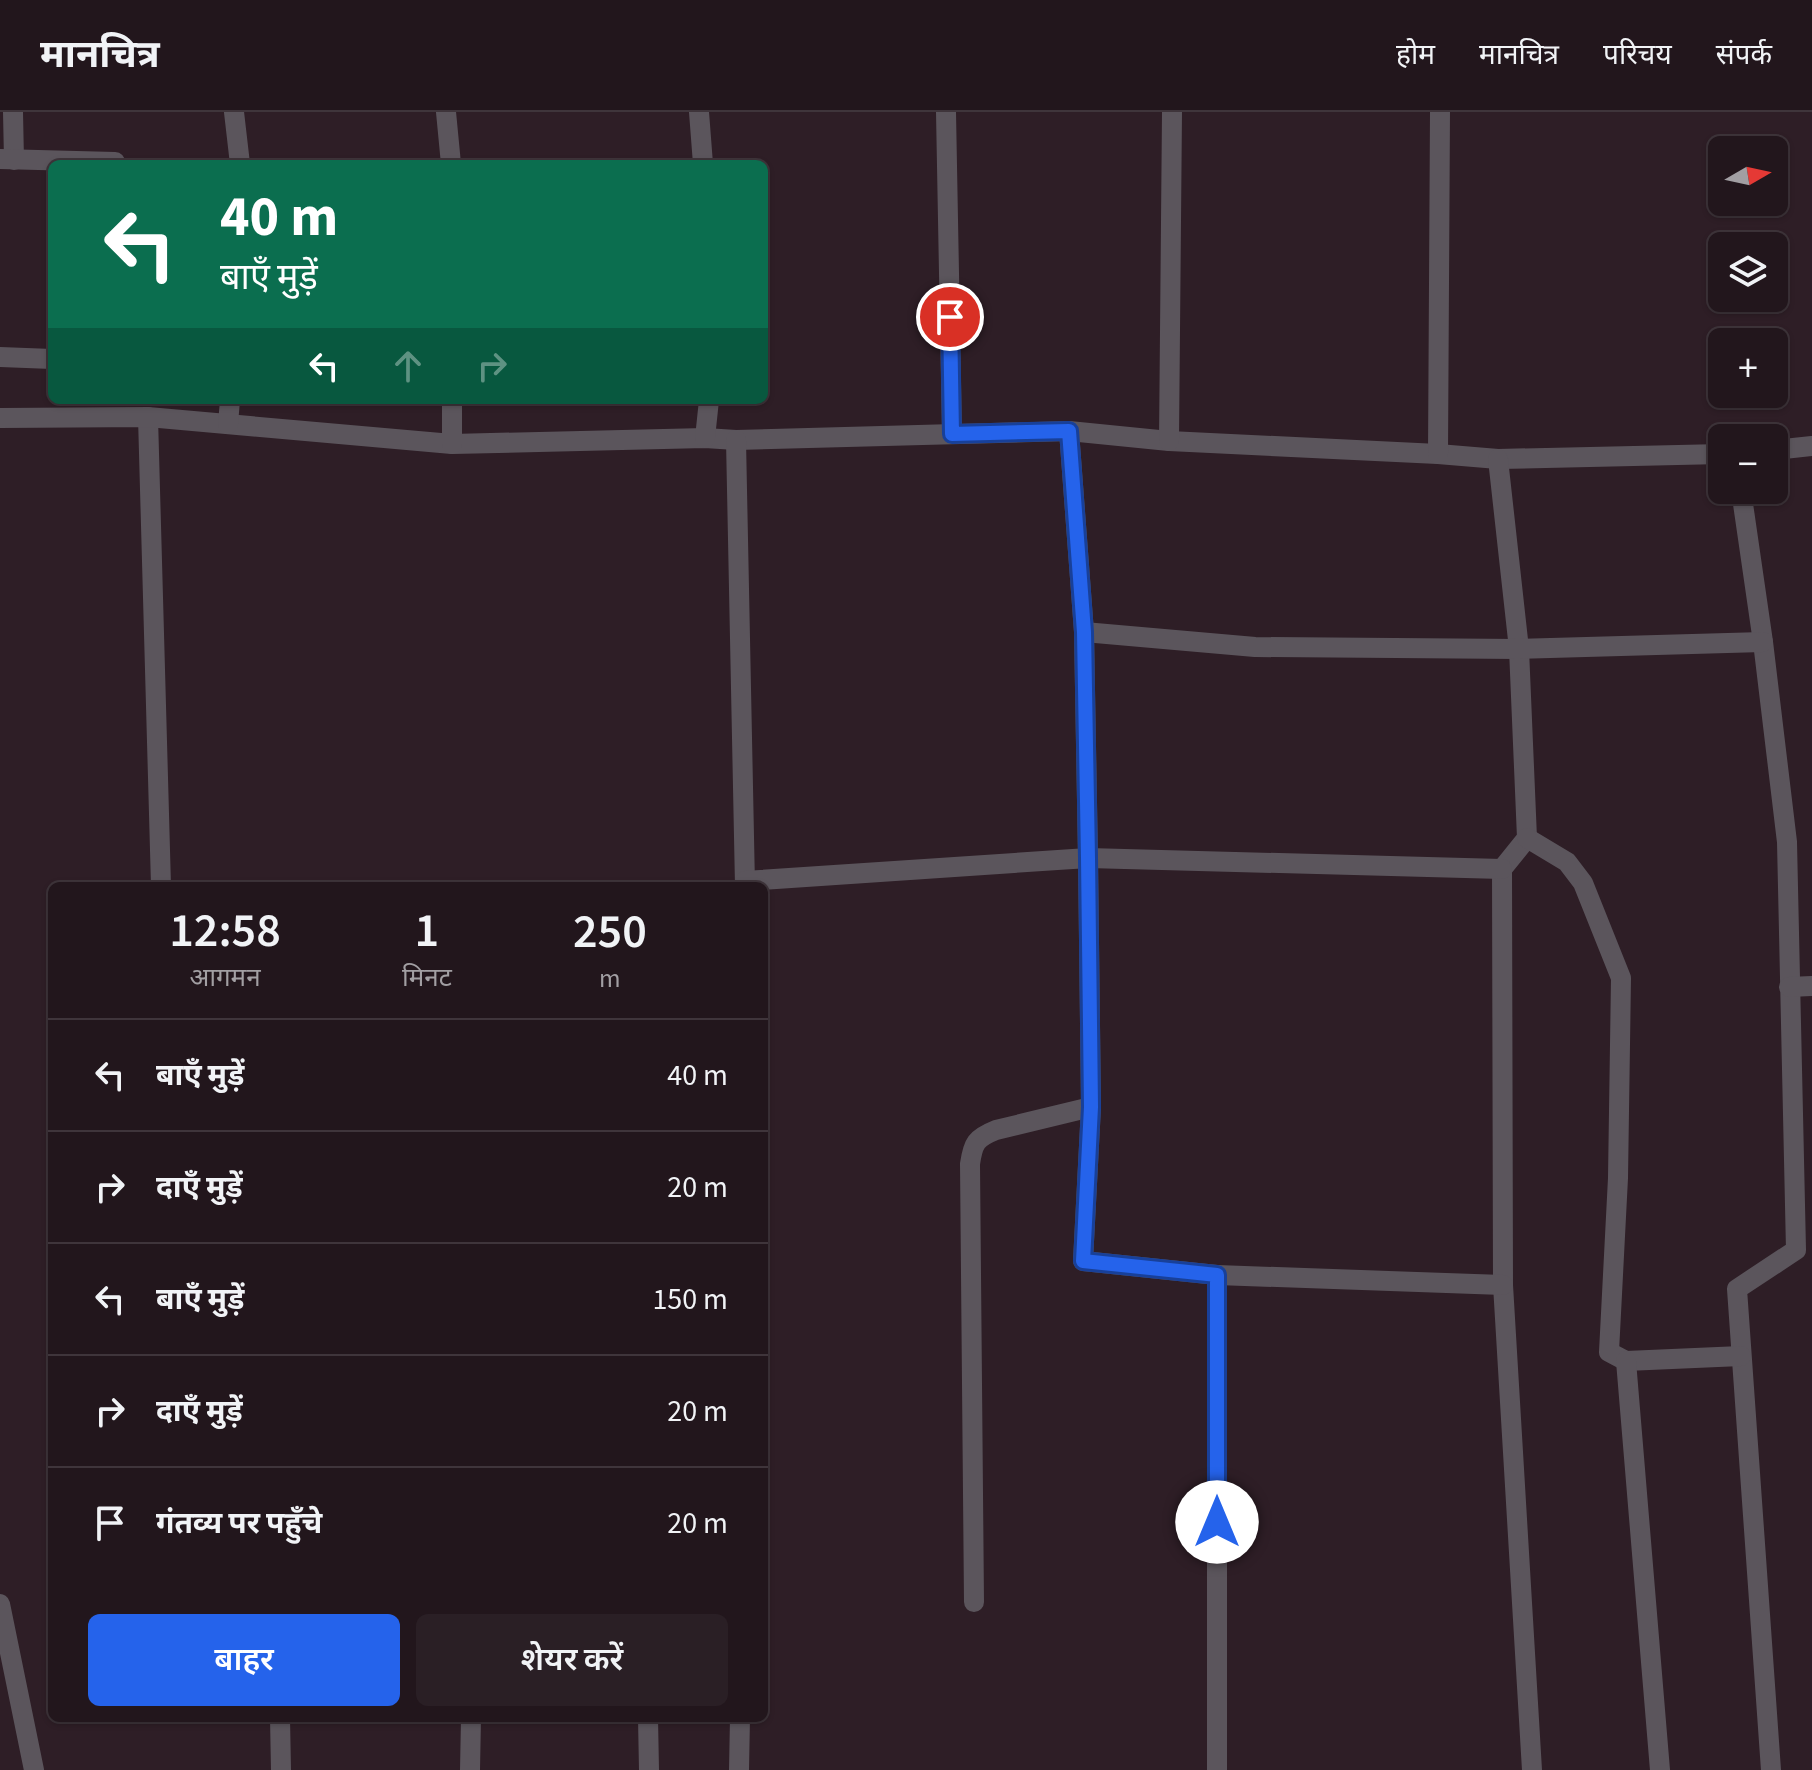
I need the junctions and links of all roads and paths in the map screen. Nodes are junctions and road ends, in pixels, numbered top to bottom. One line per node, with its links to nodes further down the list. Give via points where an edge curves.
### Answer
1 (13, 112): 8 (street)
2 (234, 112): 9 (street)
3 (446, 112): 10 (street)
4 (699, 112): 11 (street)
5 (946, 112): 22 (street)
6 (1172, 112): 25 (street)
7 (1440, 112): 29 (street)
8 (7, 160): 12 (street)
9 (240, 160)
10 (451, 160)
11 (703, 160)
12 (48, 161)
13 (0, 357): 14 (street)
14 (48, 359)
15 (230, 404): 20 (street)
16 (452, 404): 26 (street)
17 (709, 404): 23 (street)
18 (148, 417): 19 (street); 20 (street); 39 (street)
19 (0, 418)
20 (228, 424): 26 (street)
21 (1069, 431): 22 (street); 25 (street); 33 (street)
22 (952, 434): 24 (street)
23 (705, 438): 24 (street); 26 (street)
24 (736, 440): 40 (street)
25 (1169, 441): 29 (street)
26 (452, 444)
27 (1812, 446): 28 (street)
28 (1788, 449)
29 (1438, 454): 31 (street)
30 (1708, 454): 31 (street)
31 (1498, 459): 35 (street)
32 (1743, 504): 34 (street)
33 (1084, 632): 35 (street, via 1255,647); 37 (street)
34 (1763, 642): 35 (street); 43 (street, via 1787,842)
35 (1519, 649): 36 (street)
36 (1527, 838): 38 (street); 49 (street, via 1567,862 1583,883 1621,978 1609,1352)
37 (1088, 858): 38 (street); 41 (street); 44 (street)
38 (1502, 869): 47 (street)
39 (161, 882)
40 (745, 882)
41 (759, 882)
42 (1812, 986): 43 (street)
43 (1789, 987): 45 (street)
44 (1091, 1107): 46 (street, via 1083,1261); 50 (street, via 996,1130 972,1147)
45 (1804, 1250): 48 (street, via 1737,1289)
46 (1217, 1275): 47 (street); 61 (street)
47 (1503, 1285): 62 (street)
48 (1741, 1356): 49 (street); 64 (street)
49 (1626, 1361): 63 (street)
50 (974, 1602)
51 (0, 1604): 56 (street)
52 (280, 1722): 57 (street)
53 (471, 1722): 58 (street)
54 (648, 1722): 59 (street)
55 (740, 1722): 60 (street)
56 (34, 1770)
57 (281, 1770)
58 (470, 1770)
59 (649, 1770)
60 (739, 1770)
61 (1217, 1770)
62 (1532, 1770)
63 (1660, 1770)
64 (1771, 1770)

